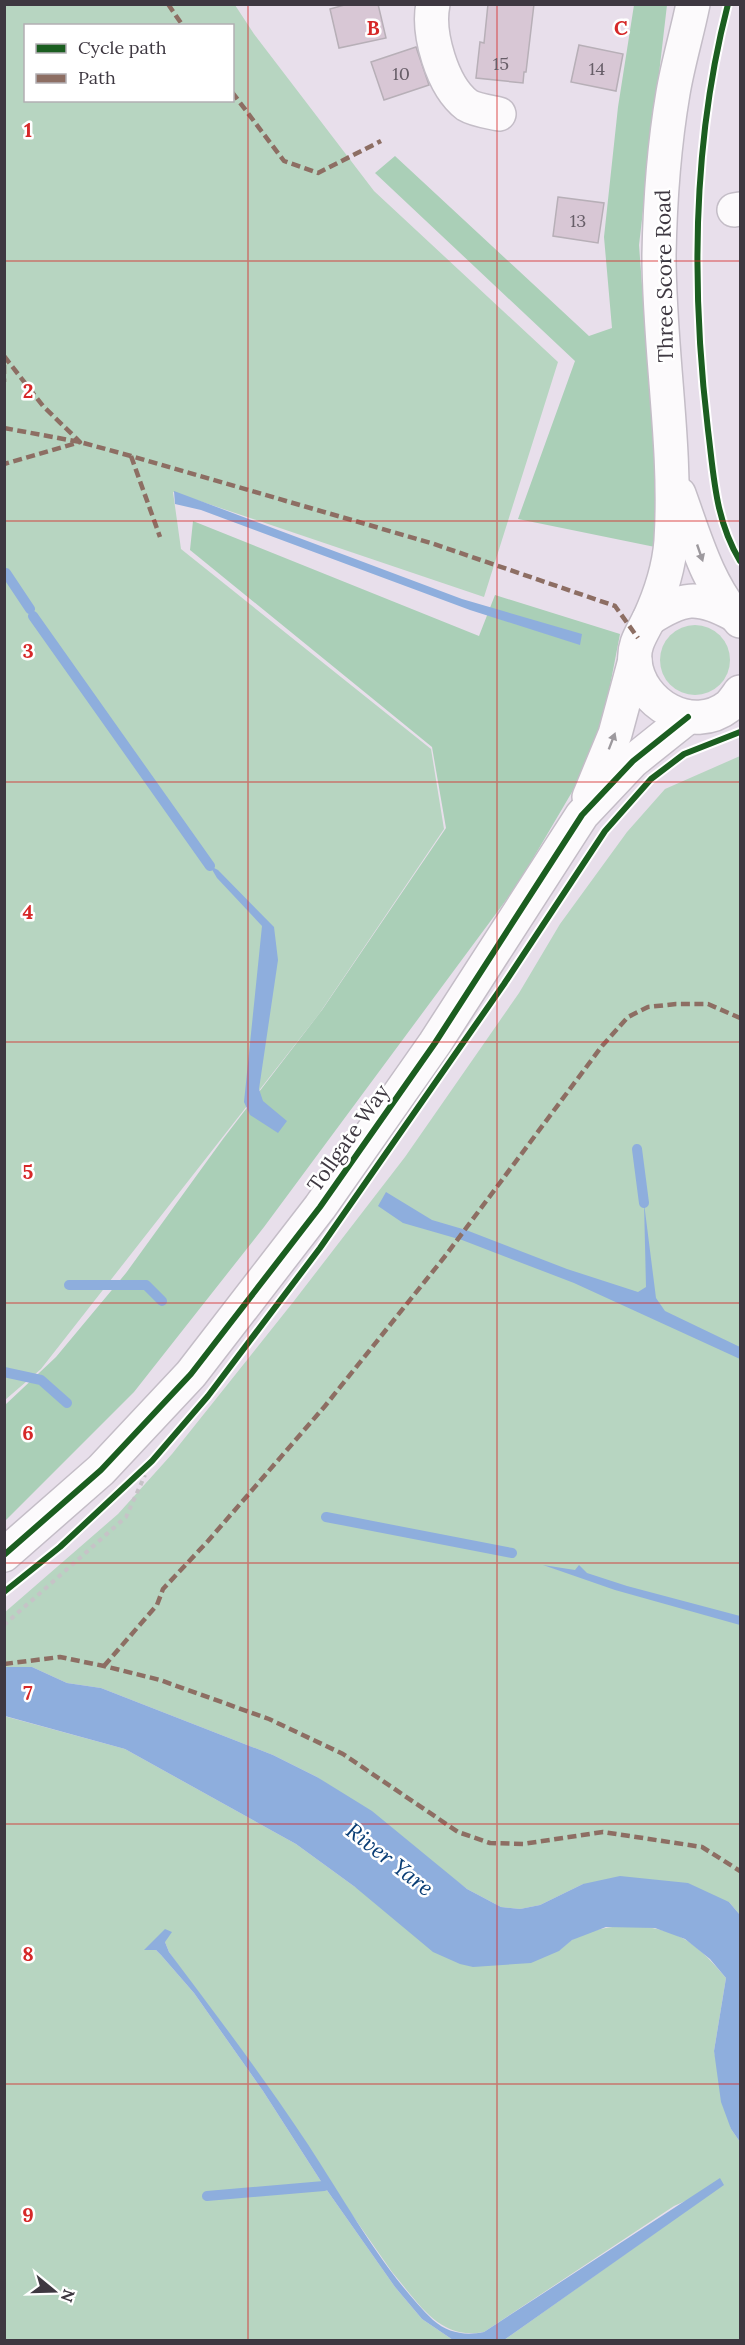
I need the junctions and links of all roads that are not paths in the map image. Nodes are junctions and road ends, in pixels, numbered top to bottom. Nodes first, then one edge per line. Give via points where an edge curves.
1 (433, 4) edge
2 (693, 4) edge
3 (499, 114) dead end
4 (674, 478) junction
5 (737, 618) edge
6 (649, 619) junction
7 (635, 660) junction
8 (737, 700) edge
9 (688, 717) junction
10 (582, 815) junction
11 (4, 1555) edge

1 - 3 street via 435,49 450,86 468,106
2 - 4 street, Three Score Road via 673,92 662,181 659,256
4 -> 5 street, Three Score Road via 705,566
4 - 6 street, Three Score Road via 671,544 663,582
5 - 6 street, Three Score Road via 712,603 688,601 671,604
6 - 7 street, Three Score Road via 638,638
7 - 9 street via 639,681 651,699 668,711
10 -> 7 street, Tollgate Way via 615,734
8 - 9 street via 711,715
9 - 10 street, Tollgate Way via 633,761
10 - 11 street, Tollgate Way via 435,1043 255,1294 191,1374 101,1470

